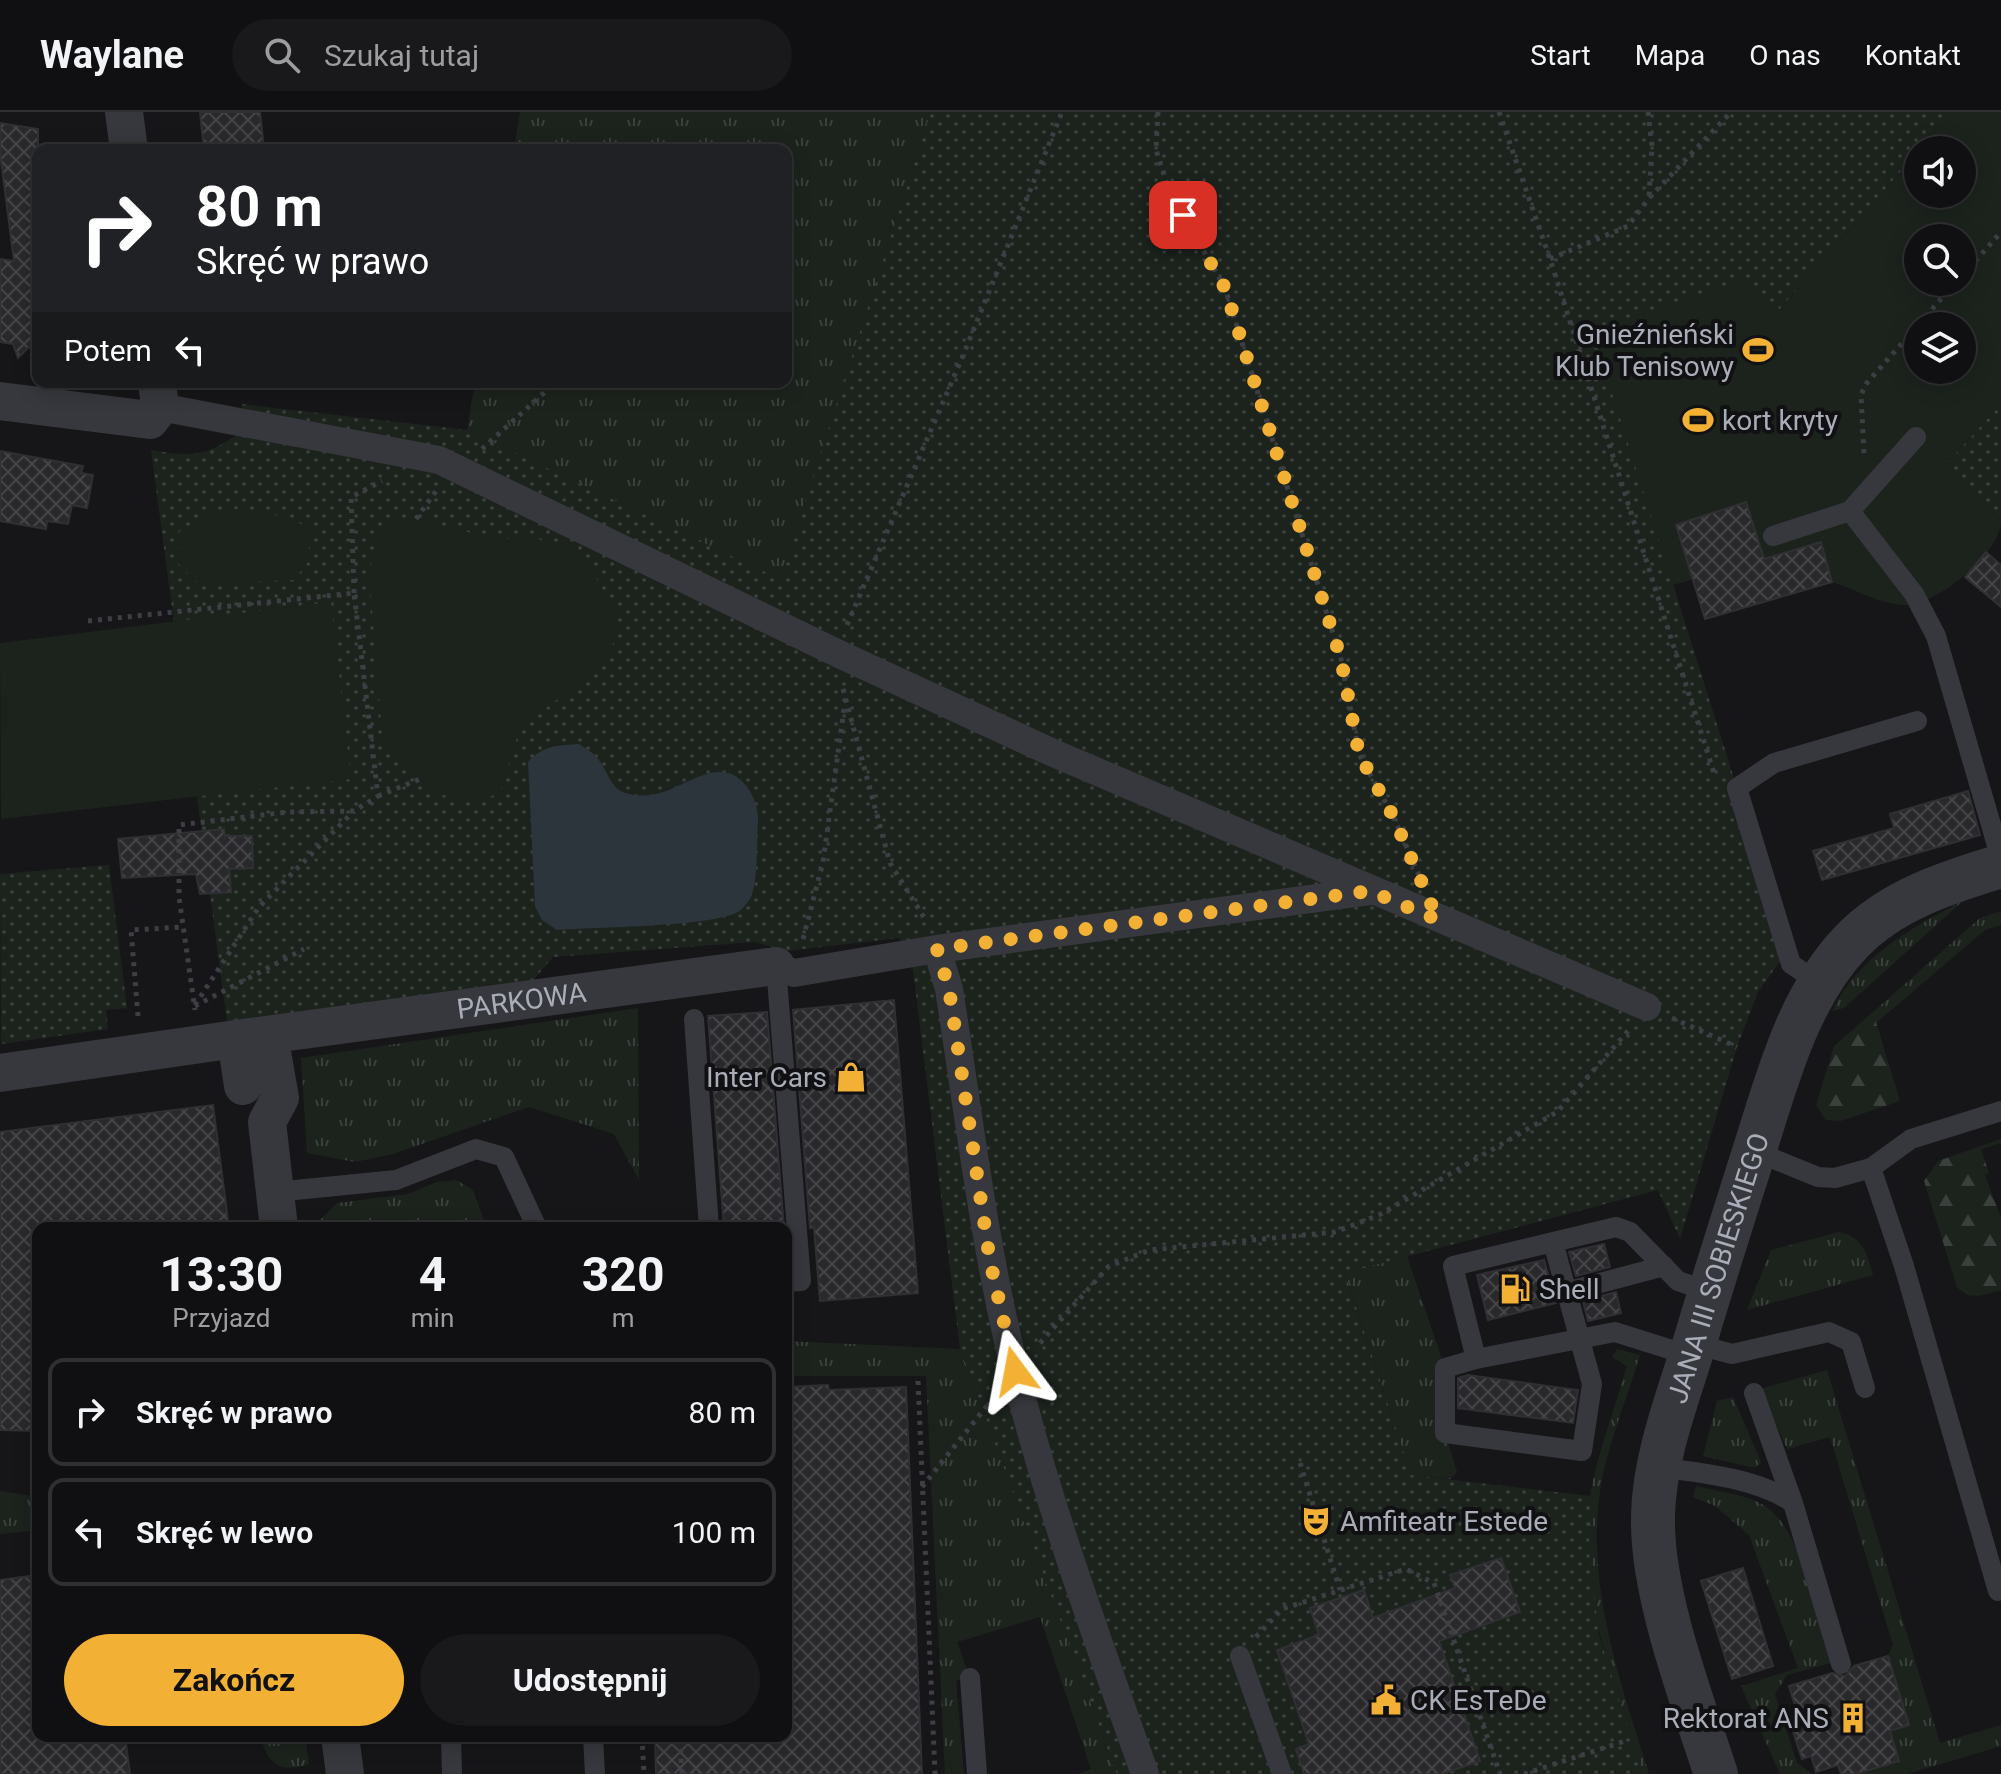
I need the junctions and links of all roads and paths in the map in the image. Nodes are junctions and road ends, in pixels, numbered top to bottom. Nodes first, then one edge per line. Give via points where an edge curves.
1 (124, 112) edge
2 (1062, 112) edge
3 (1158, 112) edge
4 (1499, 112) edge
5 (1648, 112) edge
6 (1731, 112) edge
7 (128, 144) edge
8 (1649, 198) junction
9 (2001, 232) edge
10 (1550, 259) junction
11 (1976, 260) edge
12 (1944, 296) edge
13 (0, 401) edge
14 (156, 403) edge
15 (1916, 437) dead end
16 (398, 481) dead end
17 (425, 485) dead end
18 (439, 487) dead end
19 (1866, 493) junction
20 (1850, 511) junction
21 (1773, 536) dead end
22 (354, 593) junction
23 (88, 621) dead end
24 (839, 654) junction
25 (845, 704) junction
26 (1691, 705) dead end
27 (1917, 721) dead end
28 (420, 779) dead end
29 (378, 796) junction
30 (354, 811) junction
31 (2001, 859) edge
32 (2001, 866) edge
33 (1370, 891) junction
34 (1438, 920) junction
35 (183, 927) junction
36 (304, 949) dead end
37 (937, 949) junction
38 (785, 970) junction
39 (1821, 984) junction
40 (1647, 1007) junction
41 (694, 1019) dead end
42 (196, 1024) junction
43 (252, 1037) junction
44 (1737, 1047) dead end
45 (140, 1052) junction
46 (0, 1073) edge
47 (243, 1086) dead end
48 (2001, 1111) edge
49 (1754, 1151) junction
50 (1871, 1168) junction
51 (277, 1210) edge
52 (534, 1222) edge
53 (709, 1222) edge
54 (1553, 1242) junction
55 (1664, 1266) junction
56 (792, 1282) edge
57 (1566, 1292) junction
58 (1710, 1292) junction
59 (1578, 1339) junction
60 (1693, 1350) junction
61 (1476, 1359) junction
62 (1015, 1371) junction
63 (918, 1381) dead end
64 (1865, 1388) dead end
65 (1754, 1393) dead end
66 (1300, 1463) dead end
67 (1659, 1467) junction
68 (922, 1487) junction
69 (1793, 1503) junction
70 (1340, 1590) junction
71 (2001, 1590) edge
72 (1240, 1656) joint
73 (1841, 1664) dead end
74 (970, 1678) dead end
75 (1625, 1741) dead end
76 (341, 1742) edge
77 (451, 1742) edge
78 (593, 1742) edge
79 (642, 1742) edge
80 (680, 1742) edge
81 (345, 1774) edge
82 (452, 1774) edge
83 (595, 1774) edge
84 (644, 1774) edge
85 (682, 1774) edge
86 (935, 1774) edge
87 (977, 1774) edge
88 (1145, 1774) edge
89 (1282, 1774) edge
90 (1500, 1774) edge
91 (1524, 1774) edge
92 (1716, 1774) edge

1 - 7 street
2 - 24 path via 962,358 852,605
3 - 34 path via 1156,150 1169,190 1225,288 1341,659 1359,754 1393,816
4 - 10 path
5 - 8 path
6 - 8 path
8 - 10 path via 1628,226
9 - 11 path
10 - 26 path
12 - 19 path via 1861,395
13 - 14 street
14 - 24 street via 439,460
15 - 19 lane
16 - 22 path via 384,480 351,497
17 - 18 path
19 - 20 lane
20 - 21 lane
20 - 31 lane via 1914,594 1936,636
22 - 23 path
22 - 29 path
24 - 25 path
24 - 33 street
25 - 37 path via 890,863 918,903
25 - 38 path via 823,862
27 - 39 lane via 1774,763 1737,788 1791,964
28 - 29 path
29 - 30 path
30 - 35 path via 288,812 179,825
30 - 42 path via 259,907
32 - 39 street, JANA III SOBIESKIEGO via 1947,882 1897,906 1851,941
33 - 34 street
33 - 37 street
34 - 40 street
35 - 42 path
35 - 45 path via 131,930
36 - 42 path
37 - 38 street
37 - 62 street via 949,989 990,1261
38 - 43 street, PARKOWA
38 - 56 lane via 801,1281
39 - 49 street, JANA III SOBIESKIEGO via 1794,1036
40 - 44 path
40 - 62 path via 1557,1112 1379,1215 1335,1232 1150,1250 1109,1266
41 - 53 lane
42 - 43 street, PARKOWA
42 - 45 street, PARKOWA
43 - 47 street
43 - 51 street via 280,1098 267,1122
45 - 46 street, PARKOWA
48 - 50 lane via 1911,1139
49 - 50 lane via 1818,1177
49 - 58 street, JANA III SOBIESKIEGO
50 - 71 lane
51 - 52 lane via 396,1180 476,1149 504,1157
54 - 55 lane via 1616,1227 1630,1232
54 - 57 lane
54 - 61 lane via 1453,1266
55 - 57 lane
55 - 58 lane via 1678,1281
57 - 59 lane
58 - 60 street, JANA III SOBIESKIEGO
59 - 60 lane via 1615,1332
59 - 61 lane
59 - 61 lane via 1592,1384 1582,1451 1445,1433 1445,1368
60 - 64 lane via 1732,1354 1829,1332 1851,1342
60 - 67 street, JANA III SOBIESKIEGO
62 - 68 path
62 - 88 street via 1057,1522
63 - 68 path
65 - 69 lane
66 - 70 path
67 - 69 lane via 1780,1494
67 - 92 street, JANA III SOBIESKIEGO via 1653,1517 1662,1588
68 - 86 path
69 - 73 lane
70 - 72 path via 1282,1609
70 - 90 path via 1406,1569 1434,1583
72 - 89 lane
74 - 87 lane
75 - 91 path
76 - 81 street
77 - 82 lane
78 - 83 lane
79 - 84 path
80 - 85 path

